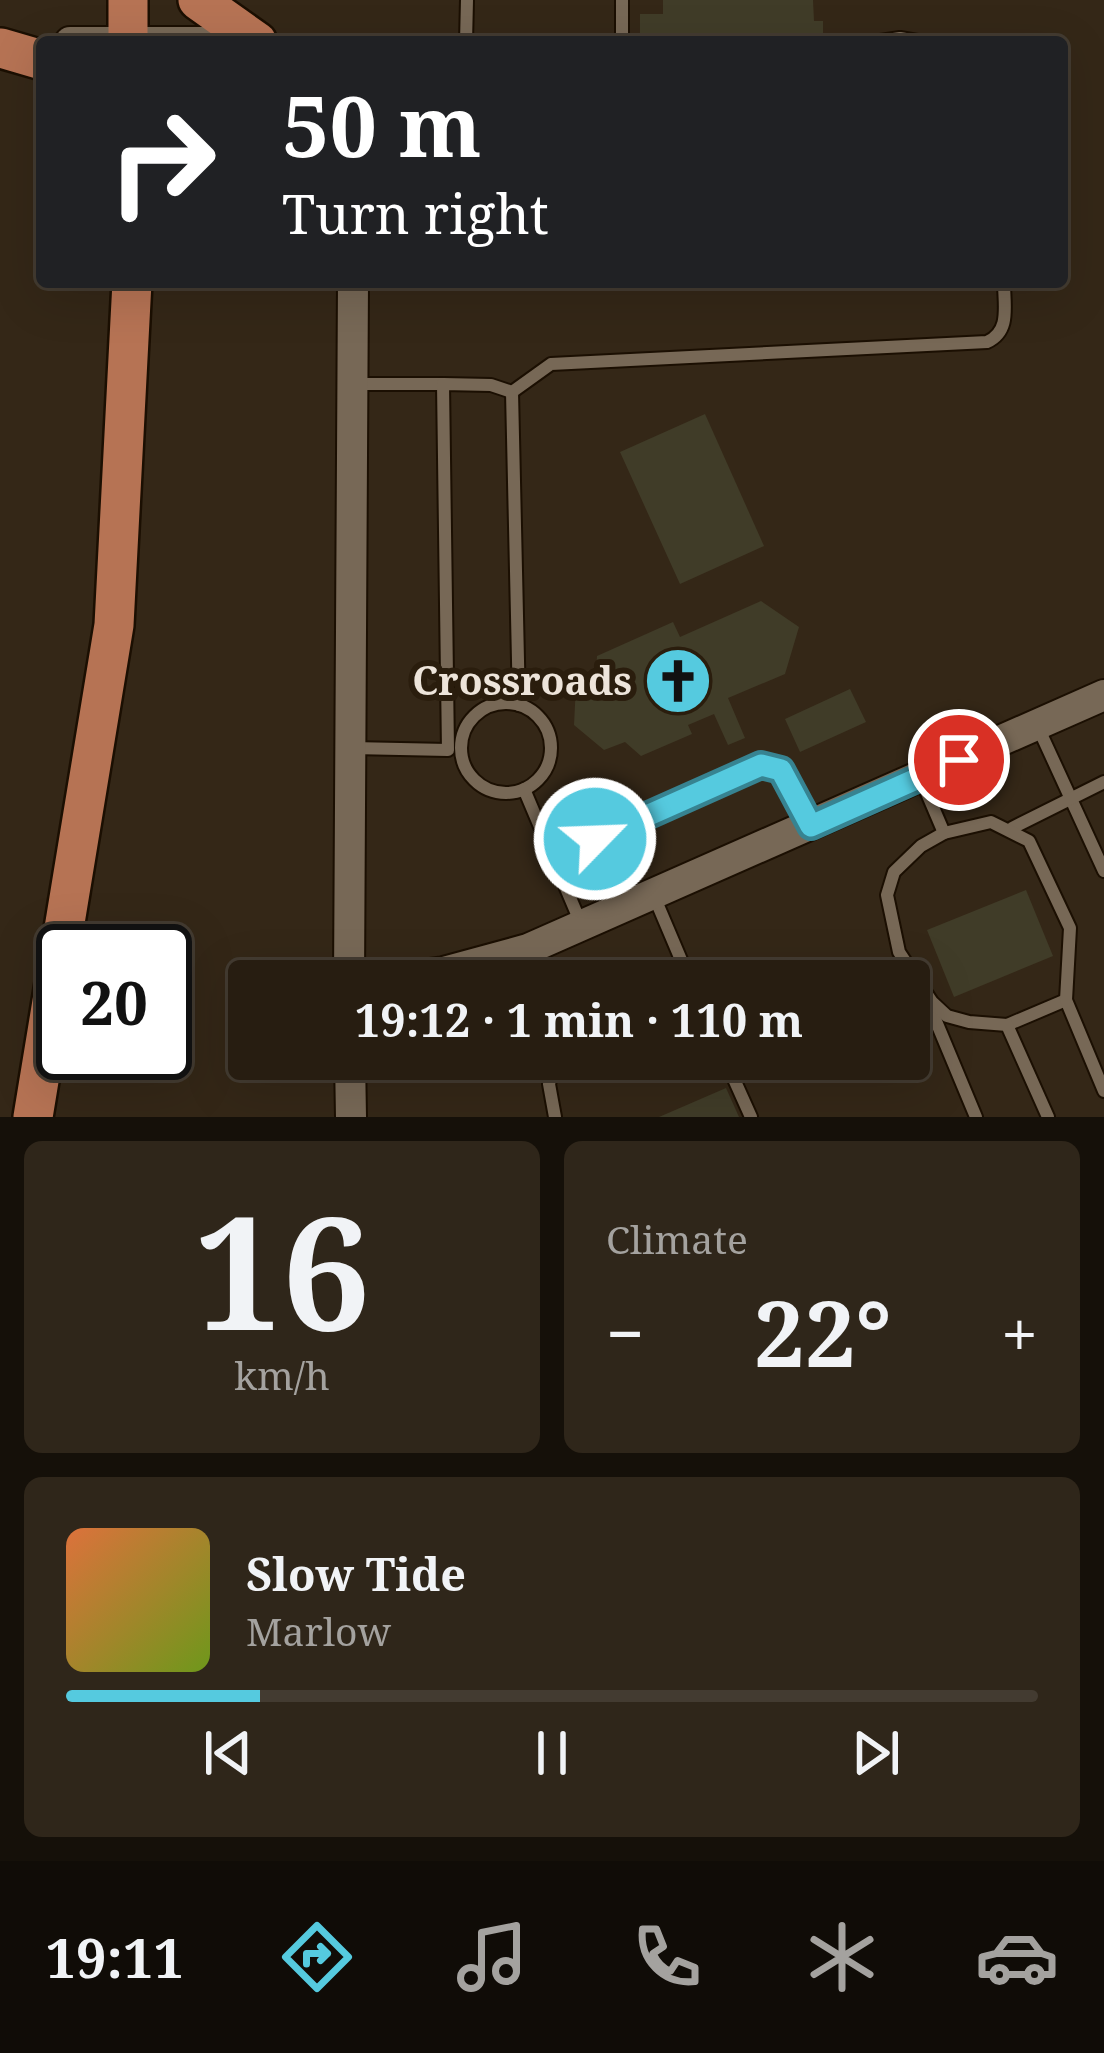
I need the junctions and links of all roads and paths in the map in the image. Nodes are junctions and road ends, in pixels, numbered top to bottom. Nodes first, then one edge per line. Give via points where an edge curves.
1 (128, 0) edge
2 (199, 0) edge
3 (467, 0) edge
4 (622, 0) edge
5 (128, 36) edge
6 (246, 36) edge
7 (466, 36) edge
8 (622, 36) edge
9 (36, 44) edge
10 (0, 48) edge
11 (36, 58) edge
12 (133, 288) edge
13 (353, 288) edge
14 (1004, 288) edge
15 (353, 384) junction
16 (443, 384) junction
17 (512, 392) junction
18 (1104, 695) edge
19 (519, 705) junction
20 (1037, 725) junction
21 (350, 748) junction
22 (454, 750) junction
23 (920, 777) junction
24 (1104, 782) edge
25 (524, 789) junction
26 (1070, 797) junction
27 (811, 826) junction
28 (1012, 828) junction
29 (944, 833) junction
30 (553, 858) junction
31 (1104, 871) edge
32 (654, 896) junction
33 (583, 927) junction
34 (349, 960) edge
35 (493, 960) edge
36 (681, 960) edge
37 (904, 960) edge
38 (930, 998) edge
39 (1066, 1000) junction
40 (930, 1006) edge
41 (1007, 1025) junction
42 (350, 1080) edge
43 (550, 1080) edge
44 (734, 1080) edge
45 (1104, 1091) edge
46 (33, 1117) edge
47 (351, 1117) edge
48 (555, 1117) edge
49 (751, 1117) edge
50 (976, 1117) edge
51 (1048, 1117) edge

1 - 5 highway
2 - 6 highway
3 - 7 lane
4 - 8 lane
9 - 10 street
10 - 11 highway
12 - 46 highway via 114,625
13 - 15 street
14 - 17 lane via 1004,326 987,342 551,364
15 - 16 lane
15 - 21 street
16 - 17 lane
16 - 22 lane
17 - 19 lane
18 - 20 street
19 - 22 lane via 484,709
19 - 25 lane via 539,718 550,740 543,774
20 - 23 street
20 - 26 lane
21 - 22 lane
21 - 34 street
22 - 25 lane via 478,782 500,793
23 - 27 street
23 - 29 lane
24 - 26 lane
25 - 30 lane
26 - 28 lane
26 - 31 lane
27 - 30 lane via 781,770 761,765
27 - 32 street
28 - 29 lane via 991,822
28 - 39 lane via 1029,841 1070,928
29 - 37 lane via 894,872 887,895
30 - 33 lane
32 - 33 street
32 - 36 lane
33 - 35 street
38 - 41 lane via 947,1016
39 - 41 lane
39 - 45 lane
40 - 50 lane
41 - 51 lane
42 - 47 street
43 - 48 lane
44 - 49 lane

